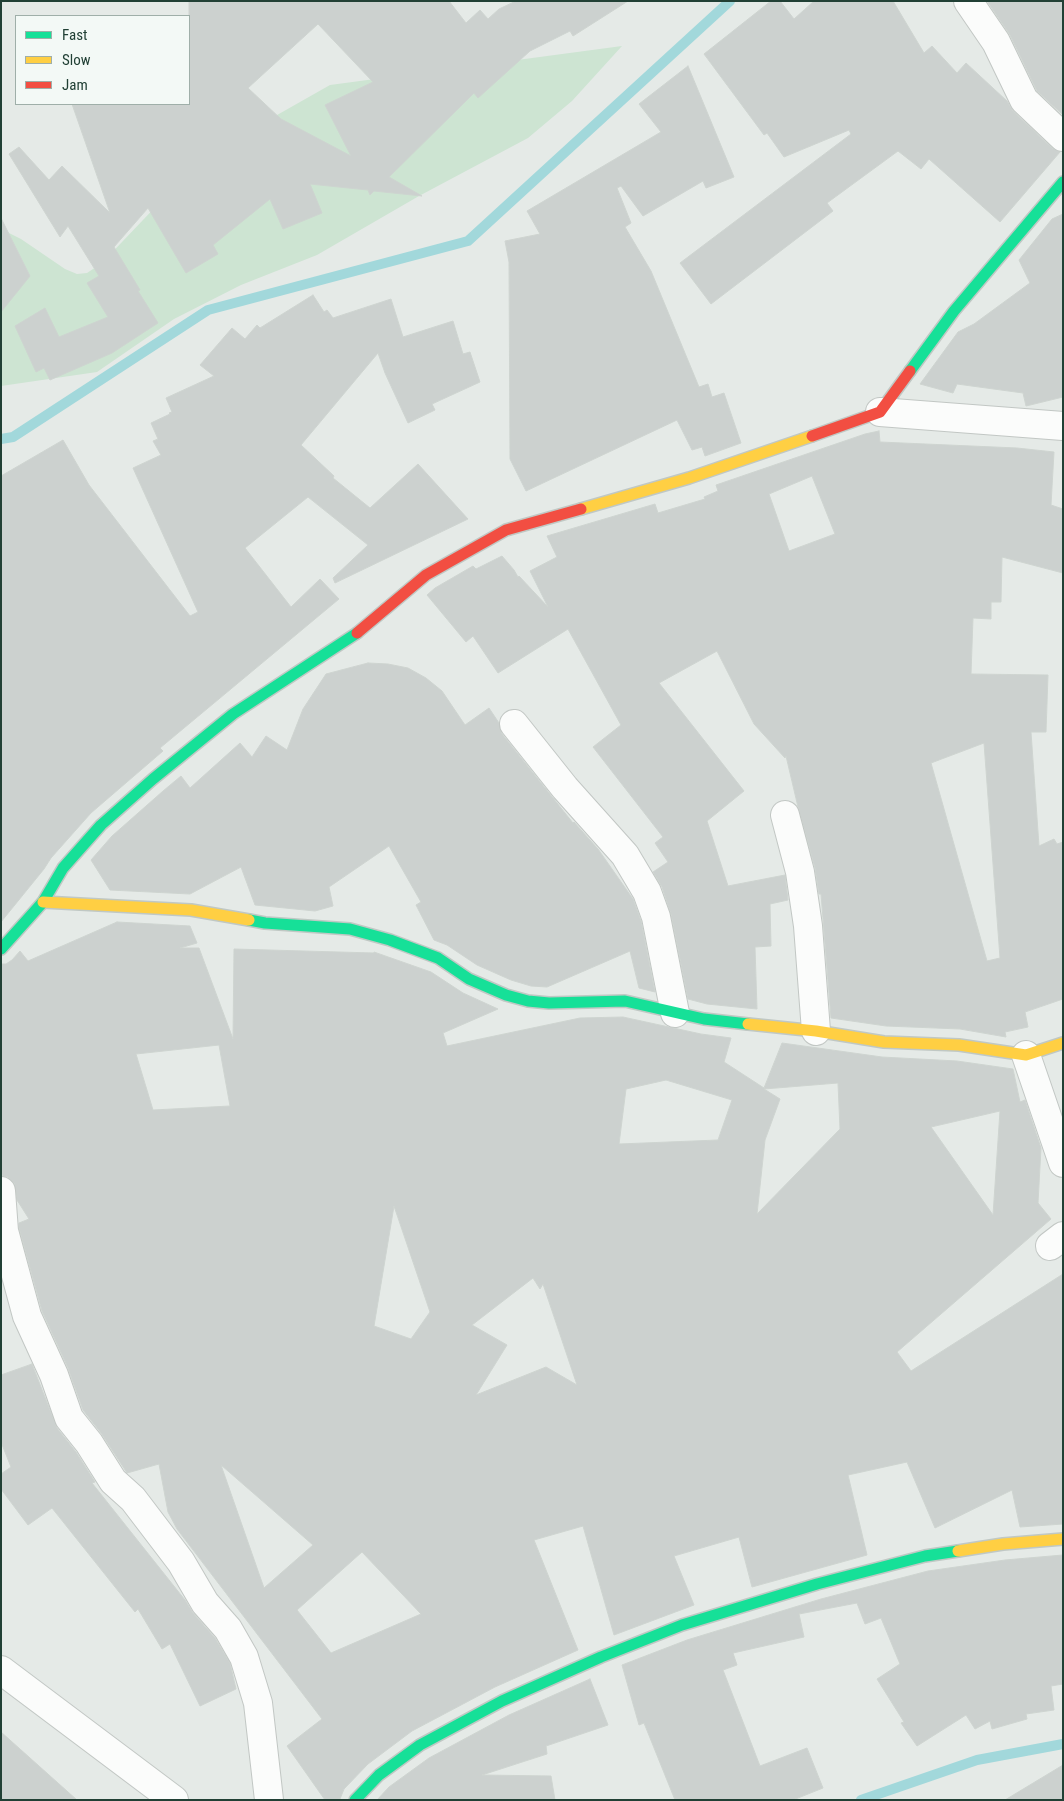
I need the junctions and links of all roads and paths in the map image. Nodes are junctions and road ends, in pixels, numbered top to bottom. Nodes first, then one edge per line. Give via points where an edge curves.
1 (968, 1) edge
2 (1063, 137) edge
3 (1063, 182) edge
4 (880, 412) junction
5 (1063, 426) edge
6 (514, 724) dead end
7 (785, 815) dead end
8 (43, 902) junction
9 (1, 949) edge
10 (675, 1013) junction
11 (816, 1031) junction
12 (1063, 1043) edge
13 (1026, 1055) junction
14 (1063, 1163) edge
15 (1, 1191) edge
16 (1063, 1539) edge
17 (1, 1670) edge
18 (174, 1800) edge
19 (269, 1800) edge
20 (355, 1800) edge

1 - 2 street via 996,42 1024,100
3 - 4 street via 954,311
4 - 5 street
4 - 8 street via 689,478 506,530 426,575 366,627 233,714 153,779 101,825 63,868
6 - 10 street via 625,855 647,892 656,917
7 - 11 street via 800,872 808,926
8 - 9 street
8 - 10 street via 191,910 265,923 350,929 438,958 469,979 528,1001 625,1002
10 - 11 street via 704,1020
11 - 13 street via 884,1042 959,1045
12 - 13 street
13 - 14 street
15 - 19 street via 4,1231 27,1316 54,1375 69,1418 113,1481 133,1499 181,1562 205,1603 228,1629 244,1657 258,1703
16 - 20 street via 925,1556 682,1624 600,1657 470,1717 420,1745 379,1776
17 - 18 street

